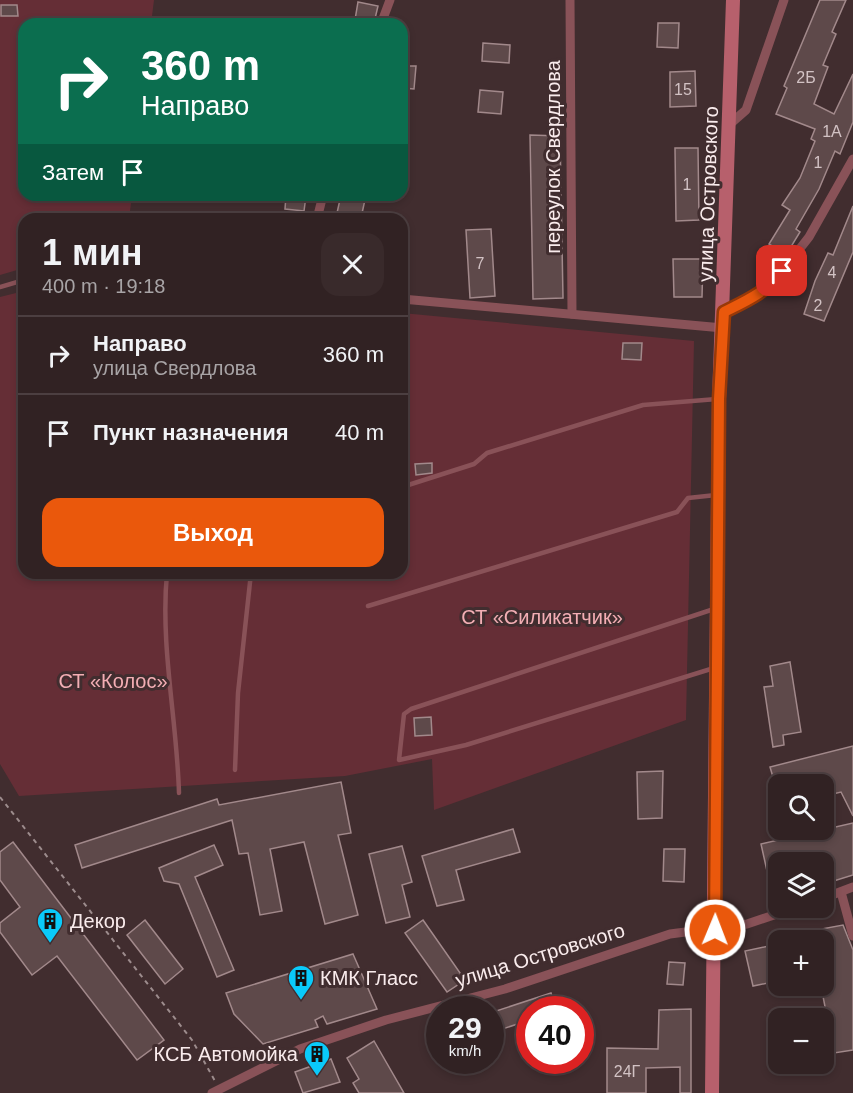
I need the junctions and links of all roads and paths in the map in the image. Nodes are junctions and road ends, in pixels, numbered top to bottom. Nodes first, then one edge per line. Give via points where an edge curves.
1 (390, 0) edge
2 (570, 0) edge
3 (732, 0) edge
4 (784, 0) edge
5 (383, 18) edge
6 (730, 123) junction
7 (853, 159) edge
8 (18, 282) edge
9 (0, 287) edge
10 (408, 300) edge
11 (724, 312) junction
12 (572, 314) junction
13 (723, 327) junction
14 (719, 399) junction
15 (408, 485) edge
16 (718, 495) junction
17 (167, 579) edge
18 (250, 579) edge
19 (368, 606) dead end
20 (717, 608) junction
21 (716, 667) junction
22 (235, 770) dead end
23 (179, 793) dead end
24 (0, 797) edge
25 (853, 887) edge
26 (841, 891) junction
27 (834, 894) edge
28 (768, 917) edge
29 (715, 930) junction
30 (853, 936) edge
31 (216, 1091) edge
32 (712, 1093) edge

1 - 5 street
2 - 12 street, переулок Свердлова
3 - 6 street, улица Островского
4 - 6 street via 746,111
6 - 11 street, улица Островского
7 - 11 street via 809,237 773,284
8 - 9 lane
10 - 12 street
11 - 13 street, улица Островского
12 - 13 street
13 - 14 street, улица Островского
14 - 15 lane via 643,405 487,453 474,464
14 - 16 street, улица Островского
16 - 19 lane via 688,498 677,512
16 - 20 street, улица Островского
17 - 23 lane via 165,626 178,743
18 - 22 lane via 238,693
20 - 21 street, улица Островского
20 - 21 lane via 411,709 404,714 399,760 466,745
21 - 29 street, улица Островского
24 - 31 path via 192,1040
25 - 26 street
26 - 27 street
26 - 30 street
28 - 29 street
29 - 31 street, улица Островского via 670,934 505,989 386,1020 300,1049
29 - 32 street, улица Островского

